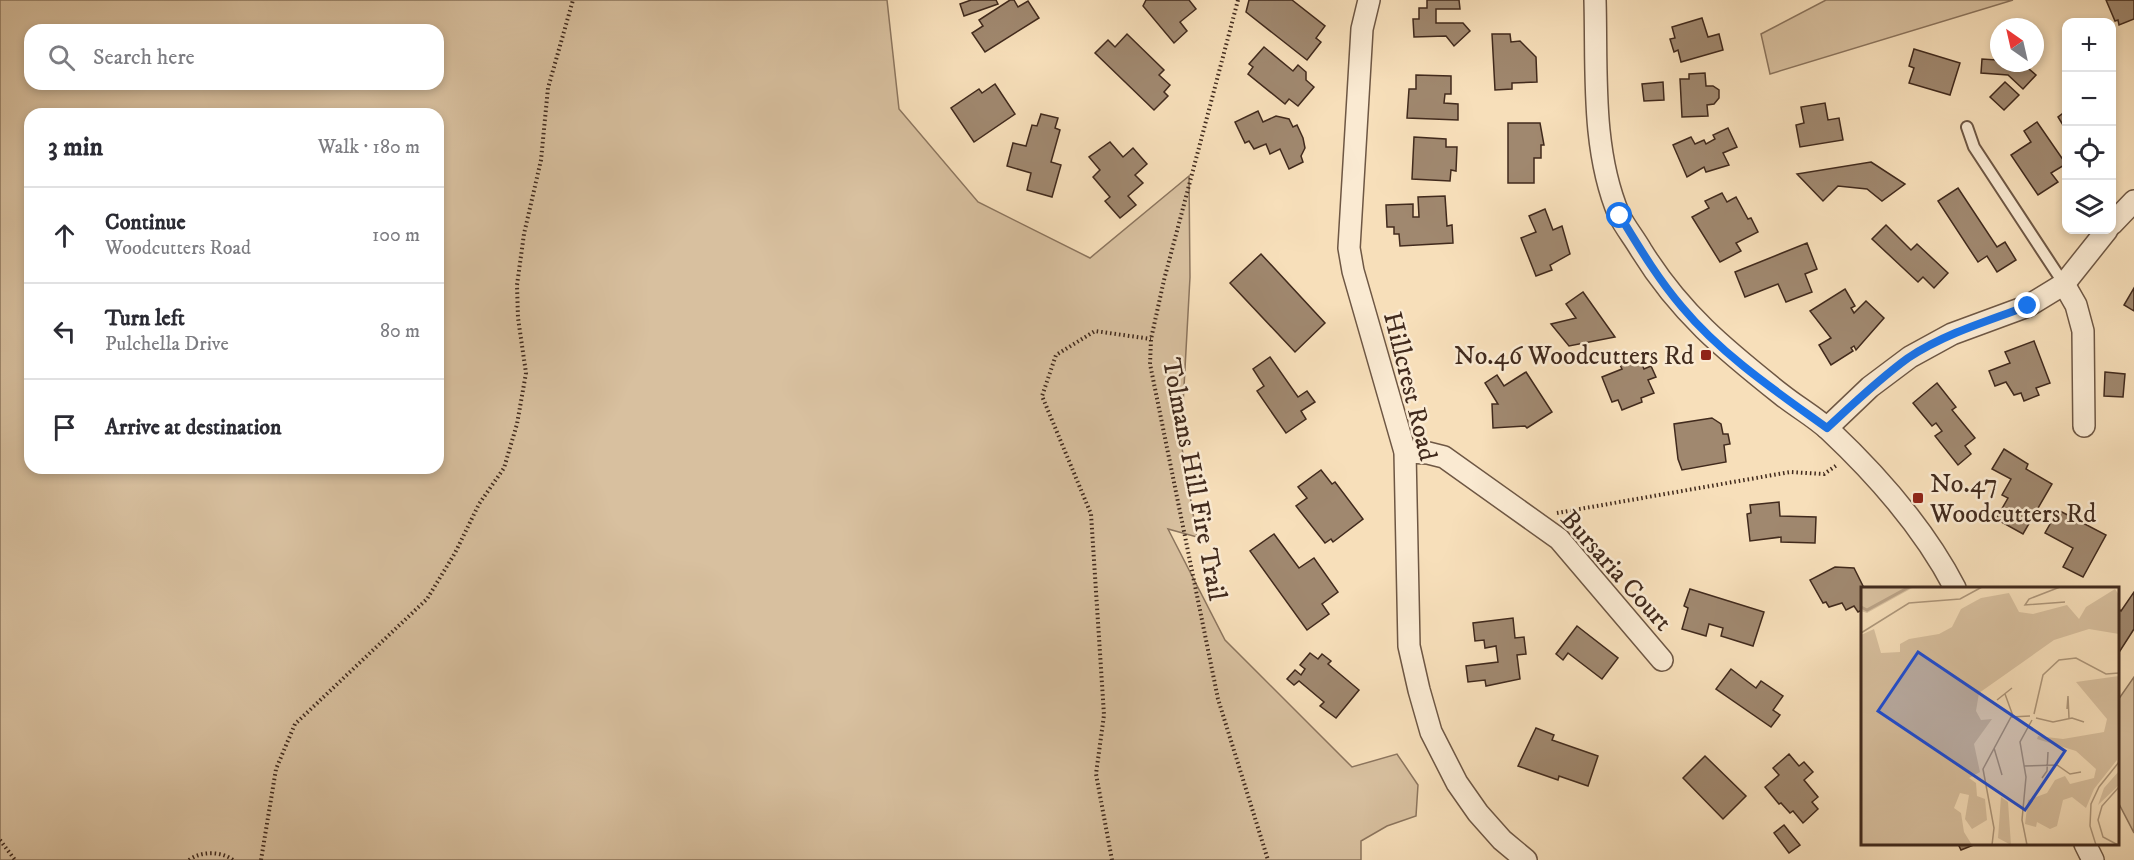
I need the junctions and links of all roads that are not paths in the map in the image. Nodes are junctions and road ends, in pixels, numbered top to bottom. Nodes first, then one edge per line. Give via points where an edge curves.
1 (1369, 0) edge
2 (1595, 0) edge
3 (1967, 127) dead end
4 (2134, 201) edge
5 (2116, 220) edge
6 (2104, 234) edge
7 (2064, 284) junction
8 (2084, 426) dead end
9 (1827, 428) junction
10 (1405, 452) junction
11 (1954, 587) edge
12 (1662, 660) dead end
13 (2086, 845) edge
14 (1526, 860) edge
15 (2093, 860) edge

1 - 10 street, Hillcrest Road via 1362,29 1349,248
2 - 9 street via 1599,129 1606,173 1620,216 1655,273 1714,341
3 - 7 lane via 1974,147
4 - 5 street
6 - 7 street
7 - 8 street via 2083,331
7 - 9 street via 2028,306 1952,334 1910,357 1870,387
9 - 11 street via 1917,525
10 - 12 street, Bursaria Court via 1444,458 1559,539
10 - 14 street, Hillcrest Road via 1409,646 1431,732 1457,783 1486,822
13 - 15 street

